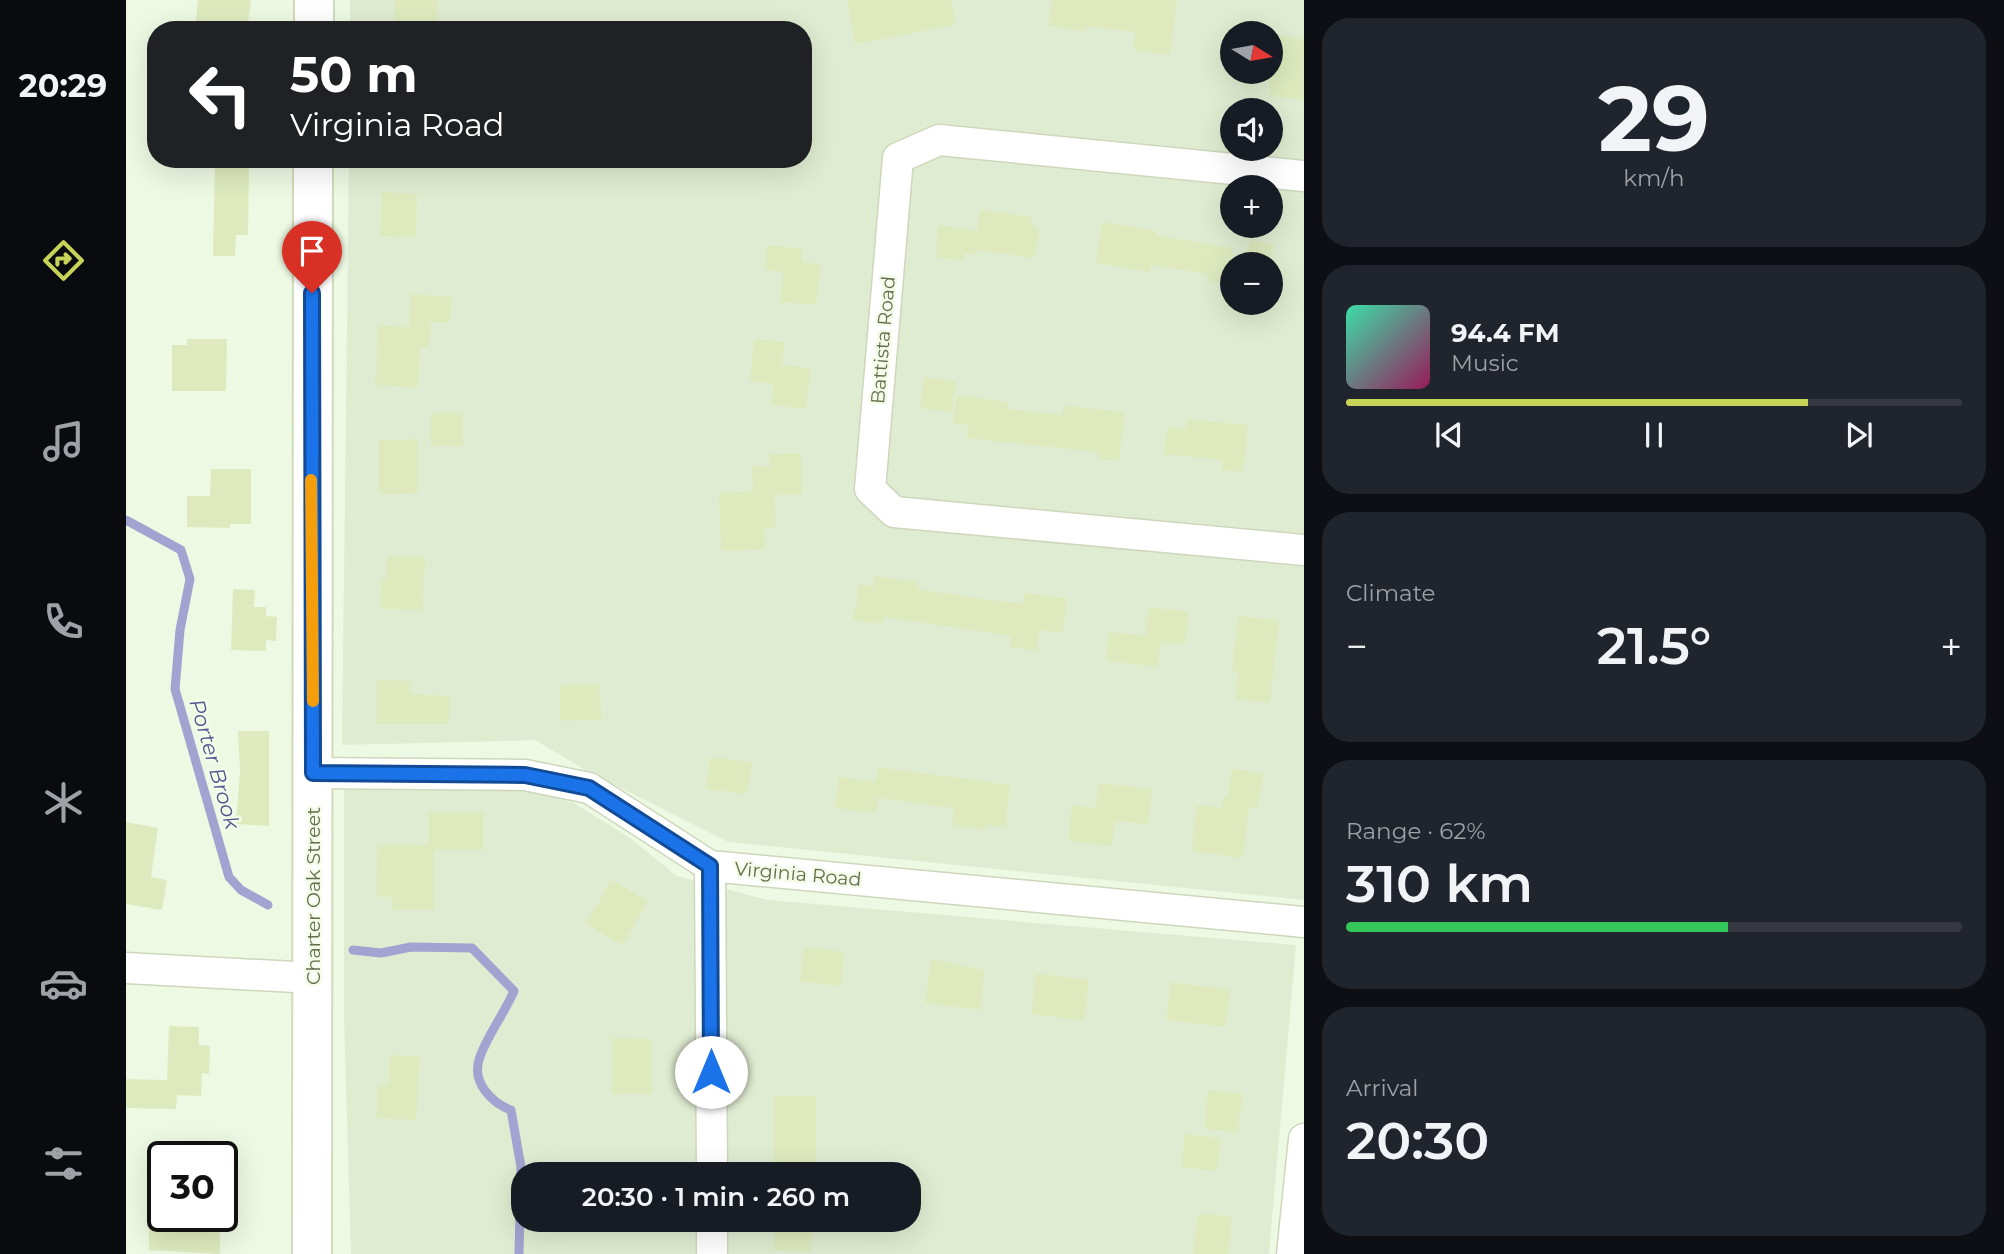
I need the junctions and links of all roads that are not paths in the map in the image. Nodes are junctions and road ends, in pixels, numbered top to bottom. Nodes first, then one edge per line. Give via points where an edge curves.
1 (314, 0) edge
2 (314, 21) edge
3 (313, 168) edge
4 (1304, 176) edge
5 (1304, 550) edge
6 (313, 773) junction
7 (710, 866) junction
8 (1304, 922) edge
9 (126, 968) edge
10 (313, 978) junction
11 (1304, 1139) edge
12 (712, 1162) edge
13 (712, 1232) edge
14 (312, 1254) edge
15 (712, 1254) edge
16 (1292, 1254) edge

1 - 2 main road
3 - 6 main road, Charter Oak Street
4 - 5 street, Battista Road via 939,140 898,158 870,489 894,512
6 - 7 street, Virginia Road via 525,775 589,788
6 - 10 main road, Charter Oak Street
7 - 8 street, Virginia Road
7 - 12 street
9 - 10 street
10 - 14 main road, Charter Oak Street
11 - 16 street
13 - 15 street

